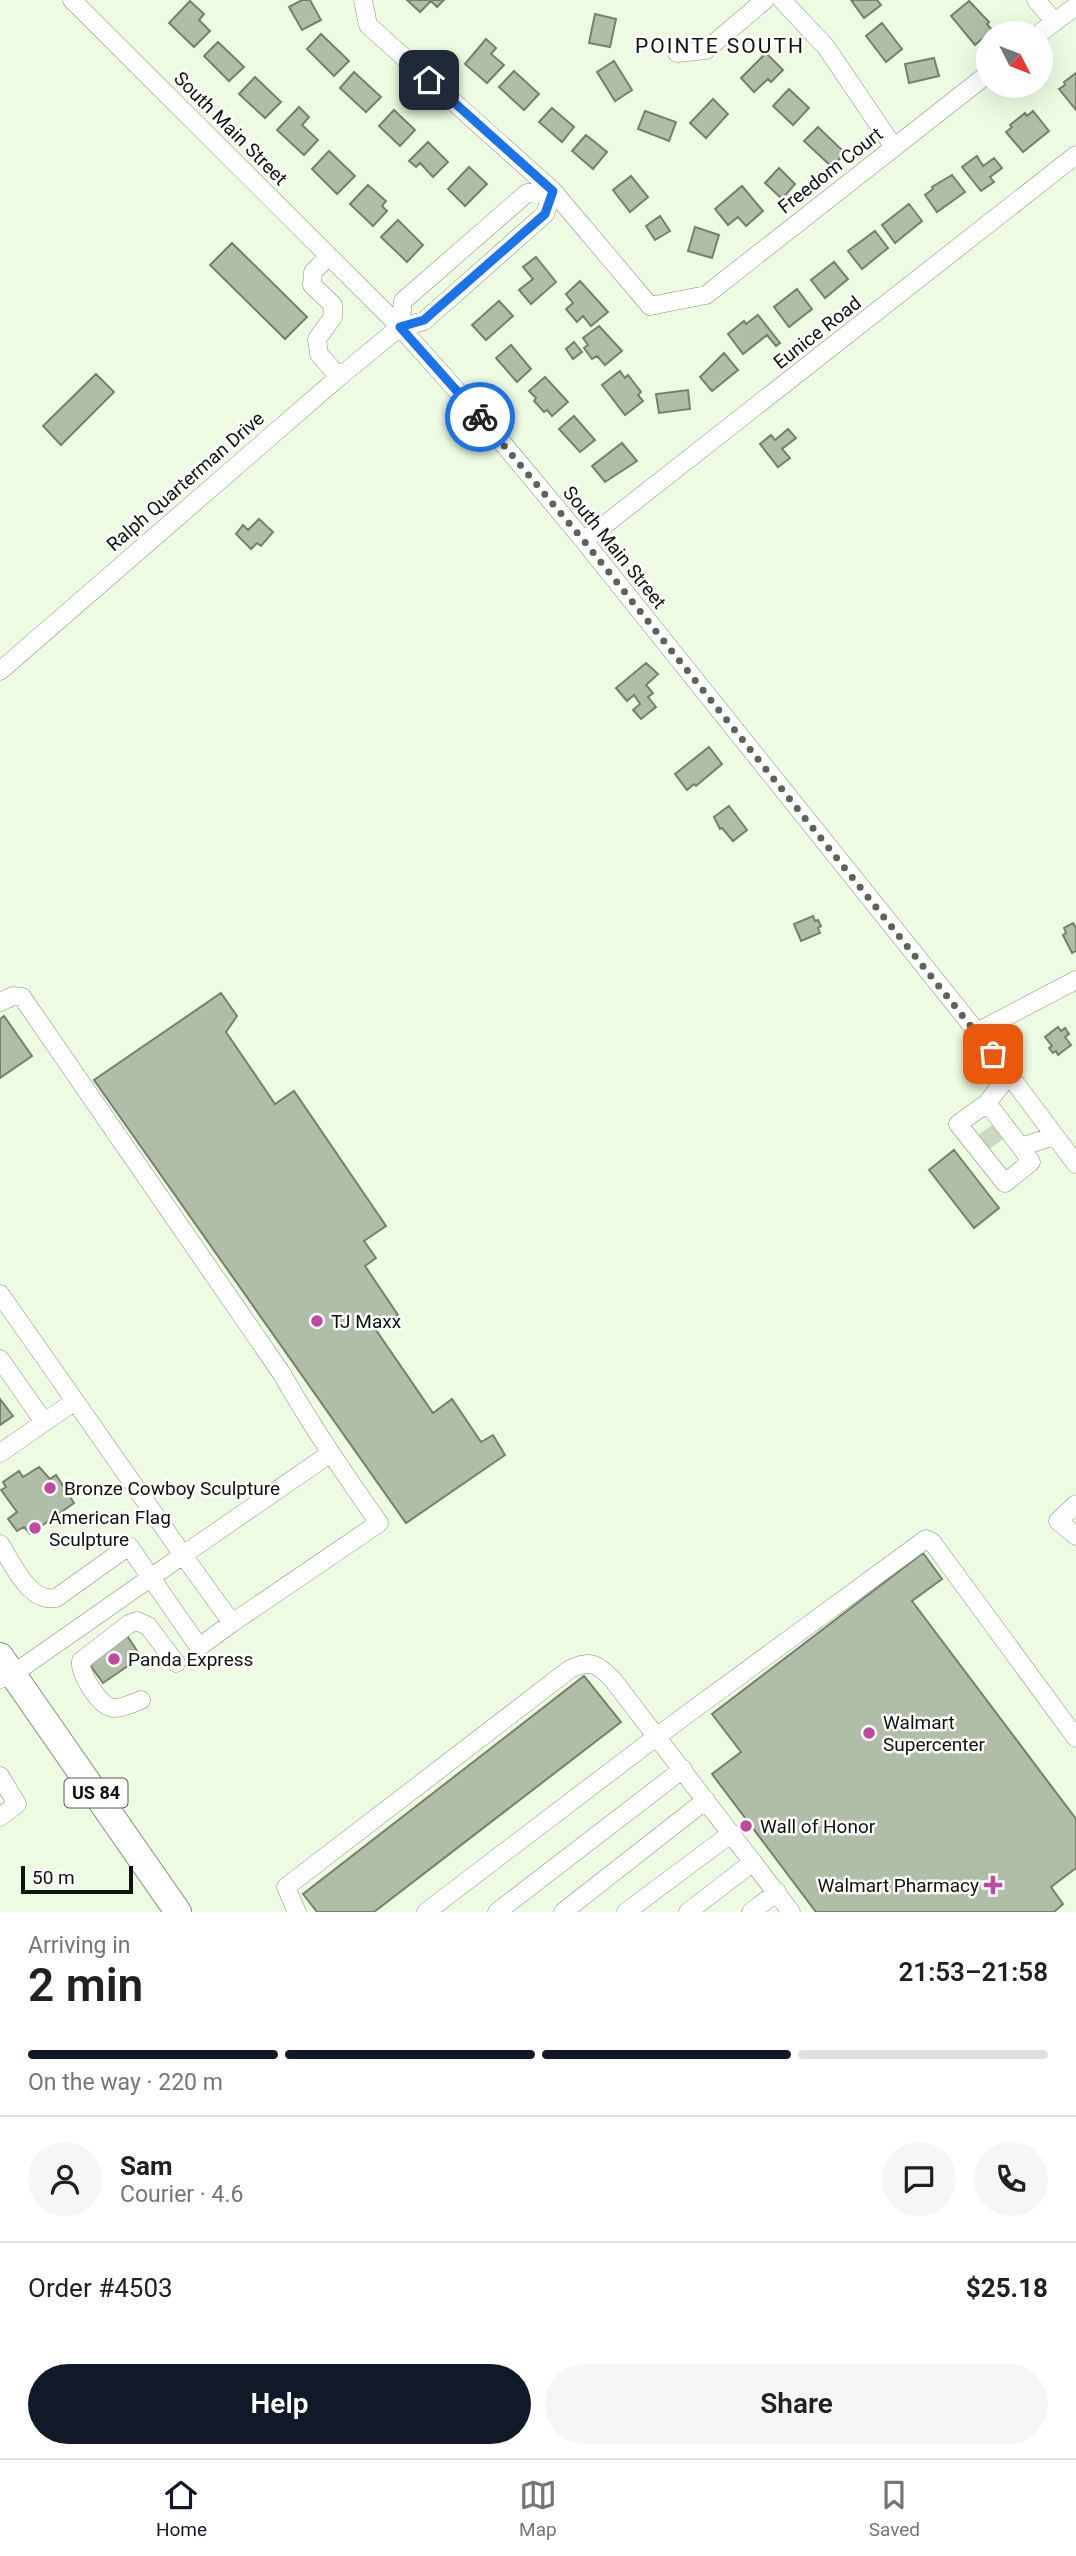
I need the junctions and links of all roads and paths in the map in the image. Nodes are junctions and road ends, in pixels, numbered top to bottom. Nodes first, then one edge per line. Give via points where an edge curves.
1 (72, 0) edge
2 (363, 0) edge
3 (765, 0) edge
4 (782, 0) edge
5 (1036, 0) edge
6 (1076, 6) edge
7 (1045, 21) edge
8 (1054, 23) edge
9 (677, 52) dead end
10 (976, 83) edge
11 (894, 146) junction
12 (1076, 155) edge
13 (553, 191) junction
14 (329, 256) junction
15 (400, 327) junction
16 (339, 377) junction
17 (584, 541) junction
18 (0, 671) edge
19 (1076, 980) edge
20 (0, 1002) edge
21 (977, 1032) junction
22 (1009, 1075) junction
23 (986, 1103) junction
24 (1054, 1136) junction
25 (991, 1137) junction
26 (1021, 1147) junction
27 (1076, 1164) edge
28 (3, 1303) edge
29 (0, 1359) edge
30 (75, 1401) junction
31 (44, 1422) junction
32 (0, 1453) edge
33 (331, 1453) junction
34 (1076, 1504) edge
35 (1076, 1536) edge
36 (0, 1544) edge
37 (183, 1555) junction
38 (151, 1578) junction
39 (232, 1623) junction
40 (176, 1663) dead end
41 (4, 1670) edge
42 (141, 1700) dead end
43 (656, 1737) junction
44 (1076, 1738) edge
45 (683, 1769) junction
46 (0, 1776) edge
47 (706, 1800) junction
48 (0, 1817) edge
49 (732, 1833) junction
50 (753, 1862) junction
51 (777, 1892) junction
52 (178, 1912) edge
53 (297, 1912) edge
54 (426, 1912) edge
55 (497, 1912) edge
56 (563, 1912) edge
57 (626, 1912) edge
58 (688, 1912) edge
59 (751, 1912) edge
60 (791, 1912) edge

1 - 14 street, South Main Street
2 - 13 street via 368,25
3 - 9 street via 706,50
4 - 11 street via 826,47
5 - 7 street
6 - 8 street
10 - 11 street, Freedom Court
11 - 13 street, Freedom Court via 706,295 650,306
12 - 17 street, Eunice Road
13 - 15 street, Ralph Quarterman Drive via 545,214 424,320
13 - 15 street via 527,193 403,301
14 - 15 street, South Main Street
14 - 16 street via 313,272 312,285 333,305 333,317 317,340 319,354
15 - 16 street, Ralph Quarterman Drive
15 - 17 street, South Main Street
16 - 18 street, Ralph Quarterman Drive
17 - 21 street, South Main Street
19 - 21 street
20 - 33 street via 22,996 282,1374
21 - 22 street, South Main Street
22 - 23 street
22 - 24 street, South Main Street
23 - 25 street
23 - 25 street via 958,1124
24 - 26 street
24 - 27 street, South Main Street
25 - 26 street
25 - 26 street via 1005,1182 1031,1162
28 - 30 street
29 - 31 street
30 - 31 street
30 - 37 street
31 - 32 street
33 - 37 street
33 - 39 street via 379,1523
34 - 35 street via 1058,1521
36 - 38 street via 41,1598 56,1598 129,1546
37 - 38 street
37 - 39 street
38 - 39 street via 199,1647
38 - 41 street
40 - 42 street via 148,1626 136,1621 81,1661 83,1675 108,1706 115,1709
41 - 52 highway, US 84
43 - 44 street via 928,1538
43 - 45 street
43 - 53 street via 603,1670 582,1663 286,1887
43 - 54 street
45 - 47 street
45 - 55 street
46 - 48 street via 17,1804
47 - 49 street
47 - 56 street
49 - 50 street
49 - 57 street
50 - 51 street
50 - 58 street
51 - 59 street
51 - 60 street

